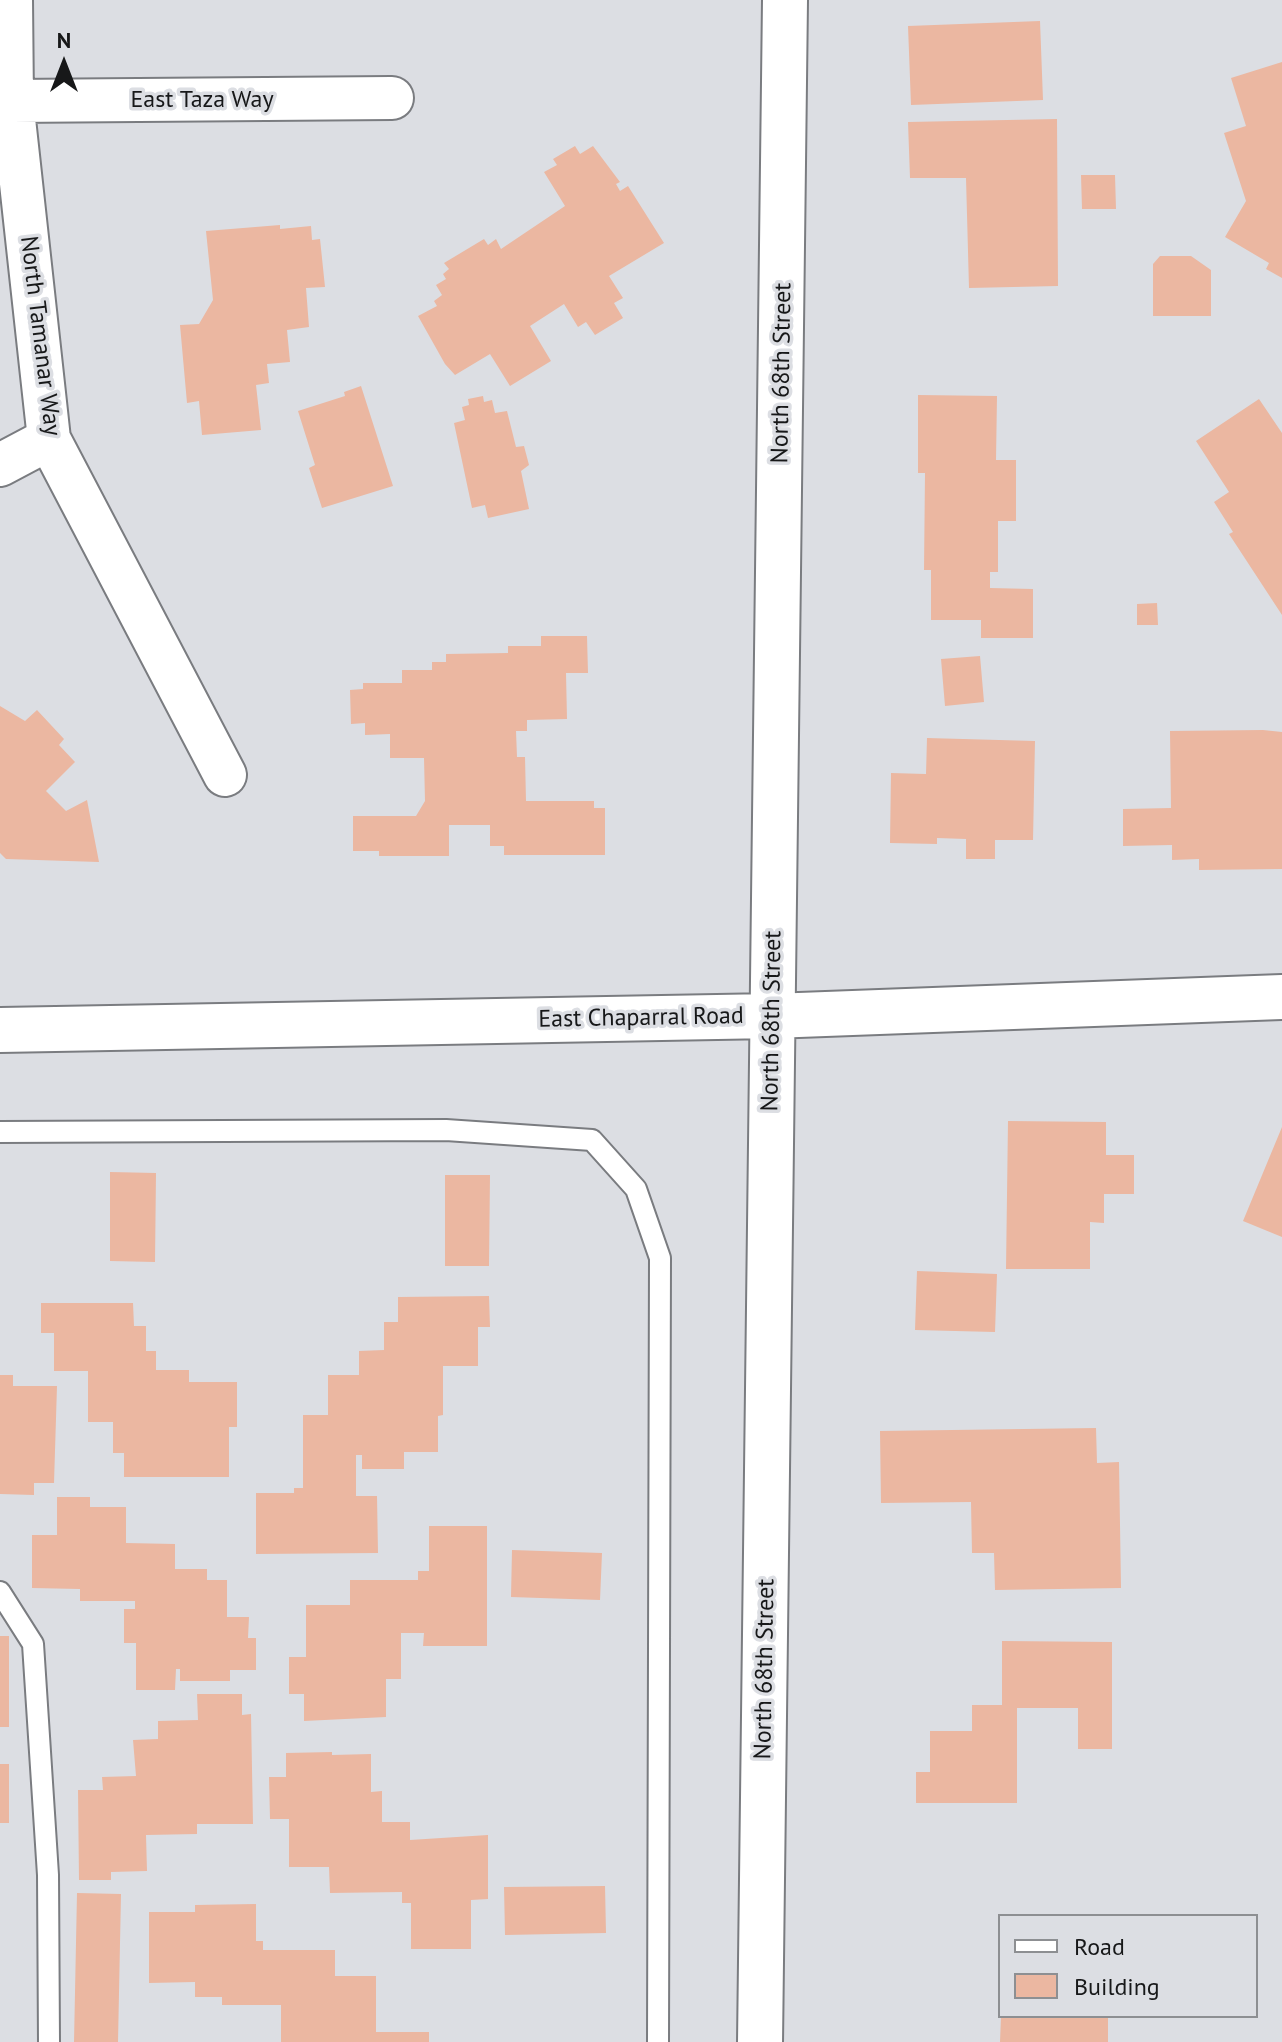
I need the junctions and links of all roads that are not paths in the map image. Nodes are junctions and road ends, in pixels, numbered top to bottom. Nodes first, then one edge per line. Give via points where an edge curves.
1 (11, 0) edge
2 (785, 0) edge
3 (392, 98) dead end
4 (12, 101) junction
5 (49, 439) junction
6 (0, 465) edge
7 (225, 775) dead end
8 (1282, 997) edge
9 (772, 1016) junction
10 (0, 1030) edge
11 (0, 1132) edge
12 (0, 1592) edge
13 (49, 2042) edge
14 (658, 2042) edge
15 (760, 2042) edge

1 - 4 street, North Tamanar Way
2 - 9 street, North 68th Street
3 - 4 street, East Taza Way
4 - 5 street, North Tamanar Way
5 - 6 street
5 - 7 street, North Tamanar Way
8 - 9 street, East Chaparral Road
9 - 10 street, East Chaparral Road
9 - 15 street, North 68th Street
11 - 14 lane via 446,1130 592,1140 636,1189 660,1258
12 - 13 lane via 33,1644 48,1875

